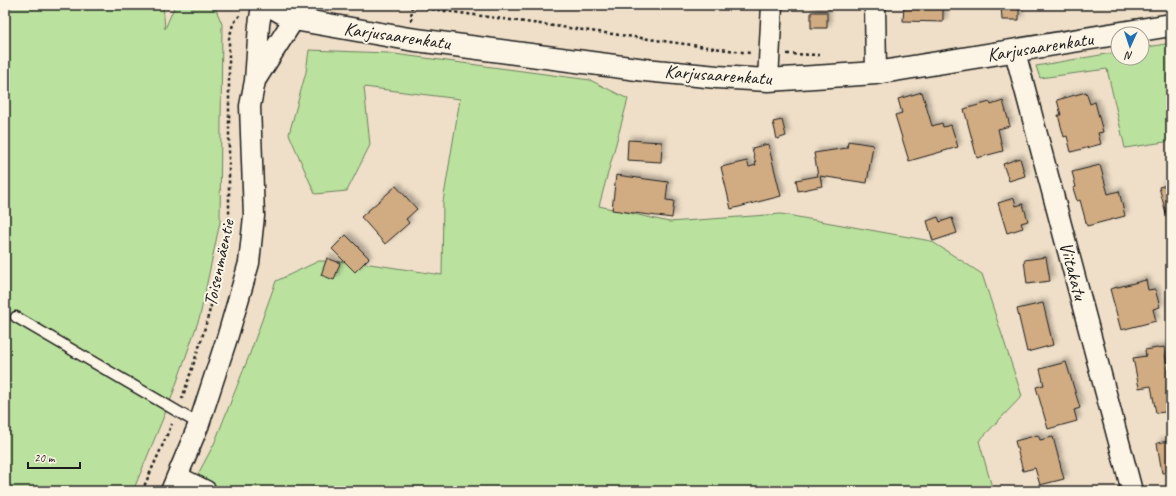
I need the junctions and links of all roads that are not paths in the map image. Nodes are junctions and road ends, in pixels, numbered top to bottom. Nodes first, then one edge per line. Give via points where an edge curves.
1 (265, 5) edge
2 (269, 5) edge
3 (772, 5) edge
4 (875, 5) edge
5 (294, 19) junction
6 (1171, 25) edge
7 (1015, 52) junction
8 (876, 73) junction
9 (768, 80) junction
10 (255, 81) junction
11 (16, 317) dead end
12 (199, 424) junction
13 (174, 484) edge
14 (206, 491) edge
15 (1132, 491) edge

1 - 10 street, Toisenmäentie via 259,25
2 - 5 street, Karjusaarenkatu
3 - 9 street
4 - 8 street
5 - 9 street, Karjusaarenkatu via 409,39 717,77
5 - 10 street, Toisenmäentie
6 - 7 street, Karjusaarenkatu
7 - 8 street, Karjusaarenkatu
7 - 15 street, Viitakatu
8 - 9 street, Karjusaarenkatu
10 - 12 street, Toisenmäentie via 250,106 254,216 249,263
11 - 12 lane
12 - 13 street, Toisenmäentie
13 - 14 street

